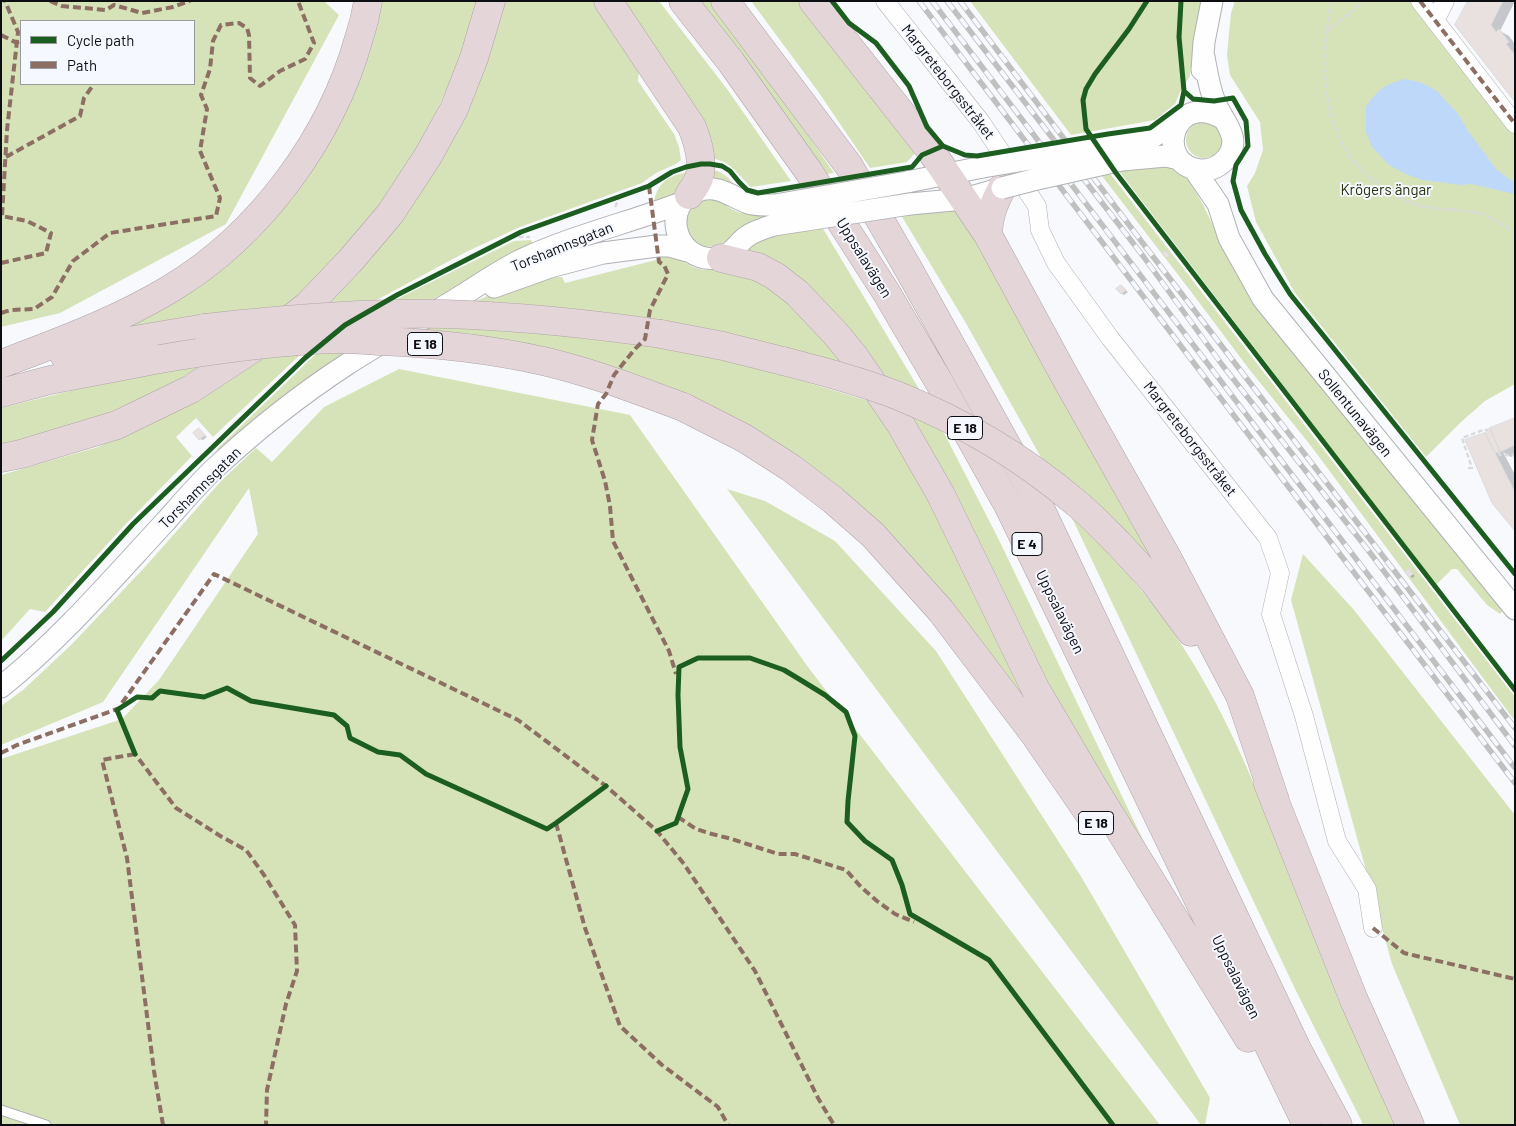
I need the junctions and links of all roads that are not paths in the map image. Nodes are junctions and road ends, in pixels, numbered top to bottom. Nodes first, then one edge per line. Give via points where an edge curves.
1 (368, 1) edge
2 (491, 1) edge
3 (608, 1) edge
4 (683, 1) edge
5 (725, 1) edge
6 (813, 1) edge
7 (885, 1) edge
8 (1212, 1) edge
9 (1420, 1) edge
10 (1445, 1) edge
11 (1435, 21) junction
12 (1204, 57) junction
13 (1188, 115) junction
14 (1222, 118) junction
15 (1515, 124) edge
16 (1118, 153) junction
17 (1186, 164) junction
18 (1222, 164) junction
19 (947, 174) junction
20 (1002, 188) junction
21 (685, 199) junction
22 (964, 199) junction
23 (1218, 204) junction
24 (774, 215) junction
25 (988, 236) junction
26 (687, 251) junction
27 (721, 258) junction
28 (449, 304) junction
29 (1, 364) edge
30 (1, 371) edge
31 (1, 392) edge
32 (1, 458) edge
33 (1515, 609) edge
34 (1, 687) edge
35 (1275, 800) junction
36 (1373, 928) dead end
37 (1, 1110) edge
38 (46, 1125) edge
39 (1301, 1125) edge
40 (1307, 1125) edge
41 (1338, 1125) edge
42 (1410, 1125) edge

1 - 29 highway via 354,58 336,103 313,144 253,222 199,270 136,309
2 - 32 highway via 454,109 428,156 390,214 307,306 255,347 191,389 118,426
3 - 21 highway via 692,127 698,141 699,178
4 - 40 highway, Uppsalavägen / E 4 via 809,172 886,292 1009,507
5 - 41 highway, Uppsalavägen / E 4 via 849,166 1030,489 1298,1051
6 - 19 highway
7 - 36 street, Margreteborgsstråket via 981,122 1037,206 1040,230 1056,263 1110,338 1268,538 1280,573 1271,614 1304,716 1337,841 1367,889
8 - 12 street, Sollentunavägen
9 - 11 street
10 - 11 street
11 - 15 street
12 - 13 street, Sollentunavägen via 1198,99
12 - 14 street, Sollentunavägen via 1214,101
13 - 14 street via 1202,111 1213,112
13 - 16 street via 1153,137 1136,142
13 - 17 street, Sollentunavägen via 1177,125 1173,142 1174,150
14 - 18 street, Sollentunavägen via 1229,126 1232,146
16 - 17 street via 1166,156
16 - 19 street, bridge via 983,167
16 - 20 street, bridge
17 - 18 street via 1203,170
17 - 23 street, Sollentunavägen
18 - 23 street, Sollentunavägen via 1218,174
19 - 22 highway
19 - 24 street, bridge
20 - 22 street
20 - 25 highway via 992,208
21 - 24 street, Torshamnsgatan via 700,190 713,188 761,205
21 - 26 street via 676,214 676,230
21 - 28 street, Torshamnsgatan via 652,214 598,230 520,260
22 - 24 street, bridge
22 - 25 highway
23 - 33 street, Sollentunavägen via 1229,238 1263,299
24 - 27 street
25 - 35 highway via 1223,662 1240,696
26 - 27 street, Torshamnsgatan via 709,259
26 - 28 street, Torshamnsgatan via 657,246 603,253 550,267
27 - 39 highway via 758,266 796,293 854,356 901,425 941,496 1035,688
28 - 34 street, Torshamnsgatan via 344,366 214,469 61,634
30 - 35 highway, E 18, bridge via 99,346 205,328 352,315 471,315 593,324 661,334 783,361 896,395 941,415 1034,470 1076,503 1119,544 1154,582 1191,631 1246,733
31 - 39 highway, E 18, bridge via 210,350 338,339 397,341 466,347 612,380 683,407 744,438 791,468 873,535 941,611 1041,743 1179,952
35 - 42 highway, E 18 via 1354,1000
37 - 38 lane

